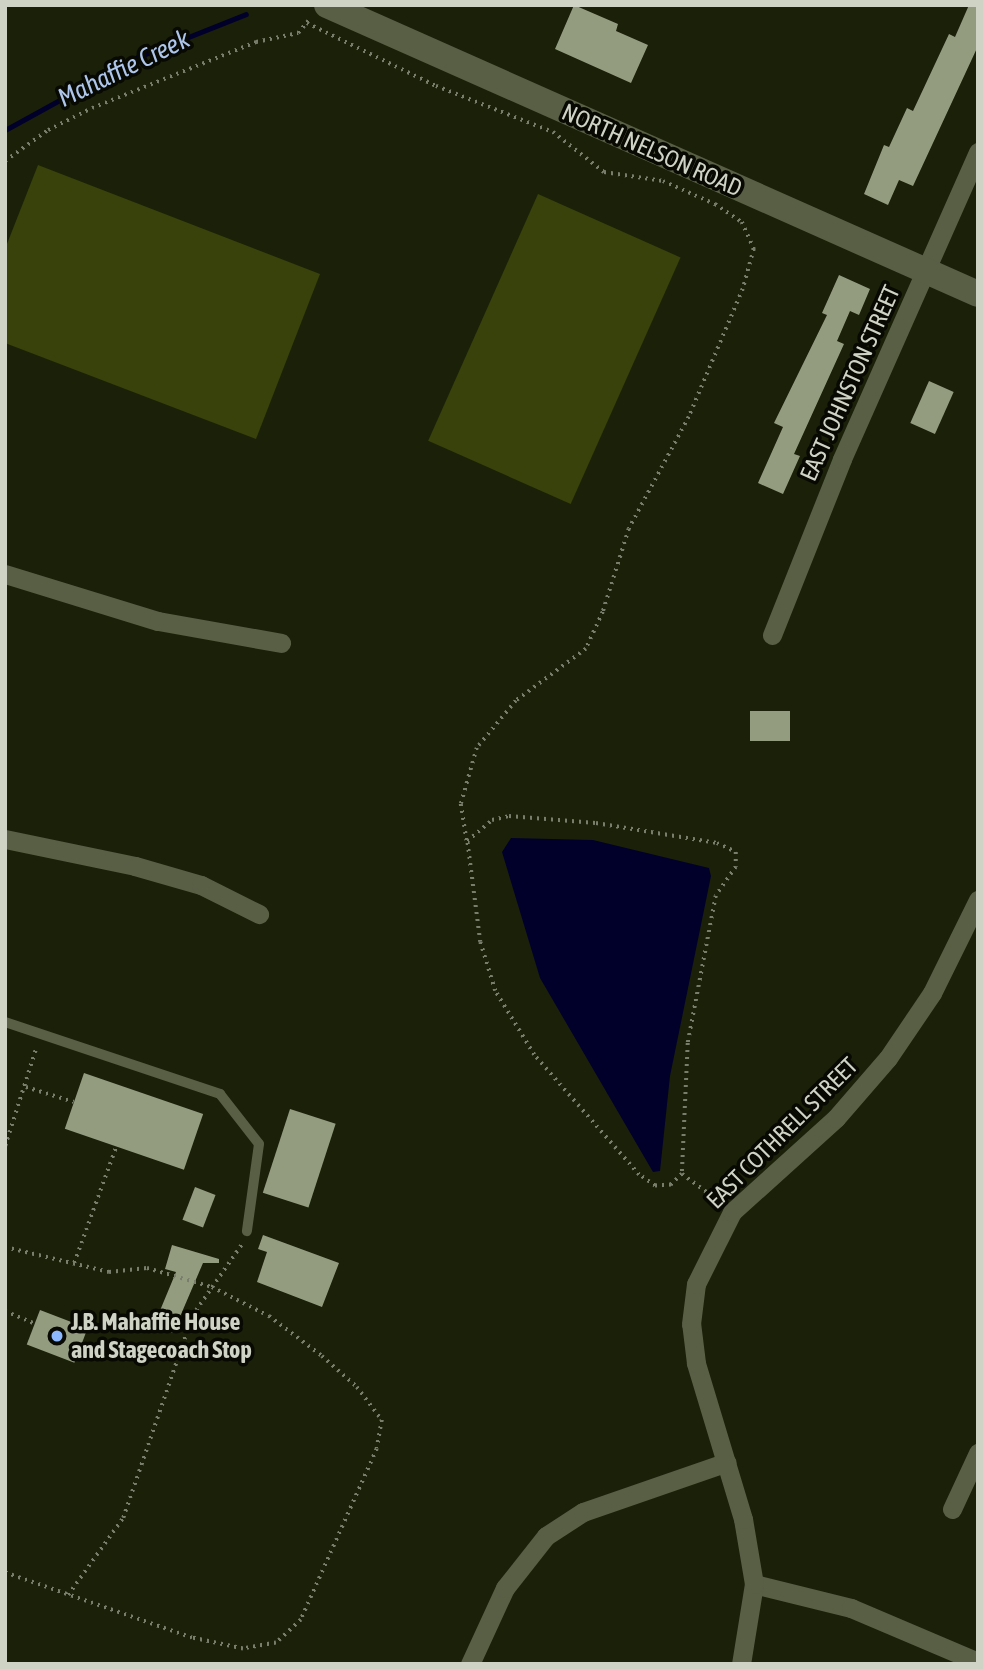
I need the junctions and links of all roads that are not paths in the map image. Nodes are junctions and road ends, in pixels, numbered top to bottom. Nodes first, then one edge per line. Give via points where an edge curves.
1 (319, 10) edge
2 (978, 152) edge
3 (926, 271) junction
4 (978, 294) edge
5 (5, 574) edge
6 (772, 635) dead end
7 (281, 643) dead end
8 (5, 839) edge
9 (978, 900) edge
10 (259, 914) dead end
11 (5, 1022) edge
12 (247, 1231) road end
13 (978, 1453) edge
14 (726, 1462) junction
15 (951, 1509) dead end
16 (754, 1584) junction
17 (978, 1662) edge
18 (470, 1664) edge
19 (741, 1664) edge

1 - 3 street, NORTH NELSON ROAD
2 - 3 street, EAST JOHNSTON STREET
3 - 4 street, NORTH NELSON ROAD
3 - 6 street, EAST JOHNSTON STREET via 842,459
5 - 7 street via 158,621
8 - 10 street via 201,885
9 - 14 street, EAST COTHRELL STREET via 932,993 888,1058 836,1118 732,1212 703,1261 691,1315 696,1363
11 - 12 lane via 220,1094 259,1144
13 - 15 street
14 - 16 street, EAST COTHRELL STREET via 743,1519
14 - 18 street via 583,1512 546,1536 505,1588
16 - 17 street via 851,1608
16 - 19 street, EAST COTHRELL STREET

